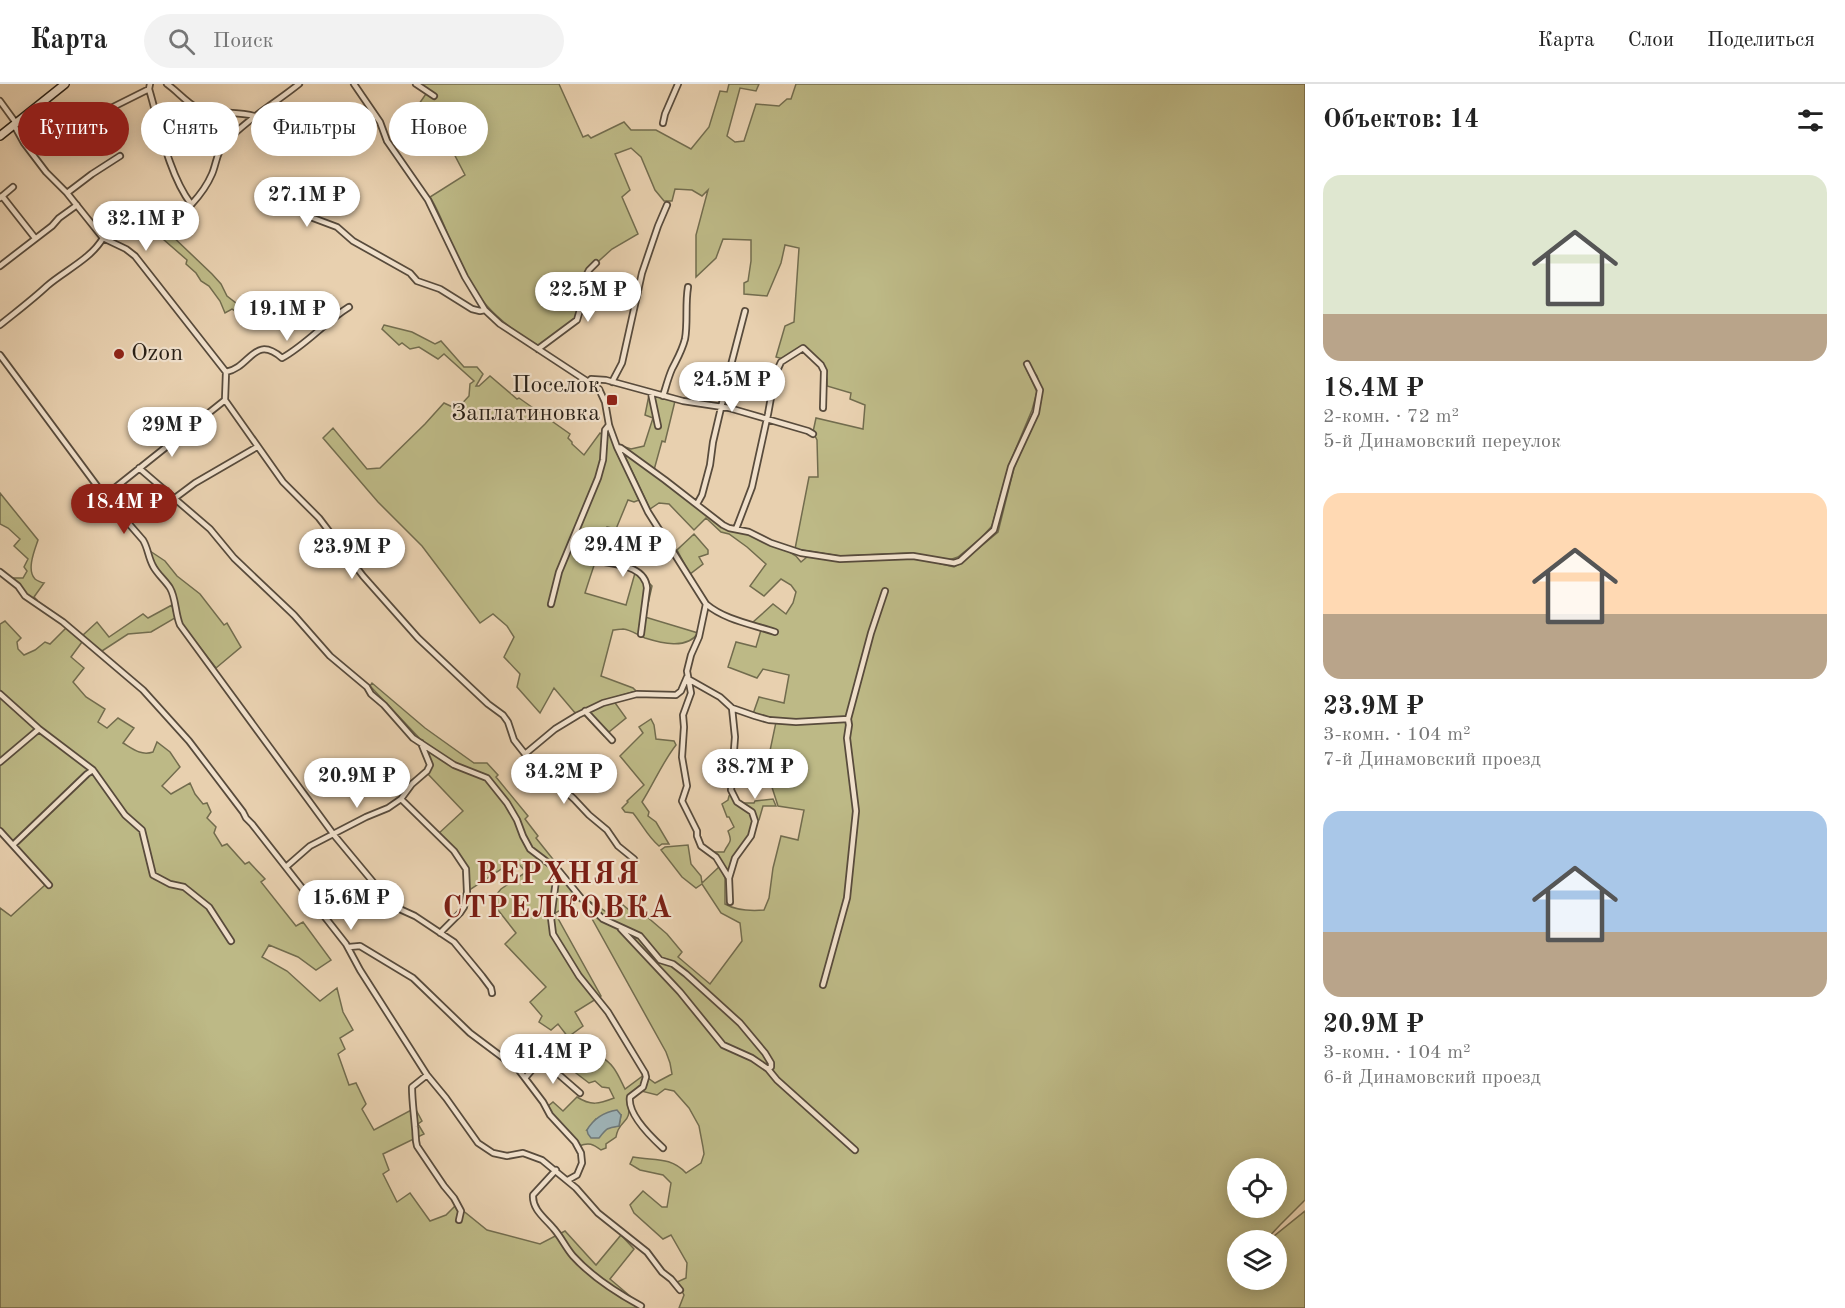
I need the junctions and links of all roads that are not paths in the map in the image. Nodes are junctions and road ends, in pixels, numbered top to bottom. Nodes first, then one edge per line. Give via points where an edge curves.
1 (65, 84) edge
2 (167, 84) edge
3 (299, 84) edge
4 (354, 84) edge
5 (416, 84) edge
6 (678, 84) edge
7 (149, 87) edge
8 (434, 96) dead end
9 (0, 101) edge
10 (120, 102) edge
11 (274, 102) edge
12 (251, 115) edge
13 (251, 119) edge
14 (663, 123) dead end
15 (15, 124) junction
16 (18, 130) edge
17 (0, 136) edge
18 (35, 156) edge
19 (120, 156) dead end
20 (287, 185) dead end
21 (13, 187) dead end
22 (67, 193) junction
23 (1, 197) edge
24 (191, 204) junction
25 (77, 205) junction
26 (667, 205) dead end
27 (94, 225) junction
28 (35, 238) junction
29 (104, 238) junction
30 (596, 263) dead end
31 (0, 266) edge
32 (688, 287) dead end
33 (349, 307) dead end
34 (485, 310) junction
35 (745, 311) dead end
36 (0, 325) edge
37 (538, 349) junction
38 (0, 355) edge
39 (1027, 364) dead end
40 (226, 372) junction
41 (589, 381) junction
42 (612, 381) junction
43 (651, 393) junction
44 (663, 396) junction
45 (225, 400) junction
46 (722, 407) junction
47 (823, 408) dead end
48 (767, 419) junction
49 (609, 425) junction
50 (658, 426) dead end
51 (813, 434) dead end
52 (257, 447) junction
53 (617, 447) junction
54 (139, 468) junction
55 (103, 494) junction
56 (175, 498) junction
57 (697, 504) junction
58 (736, 529) junction
59 (571, 546) junction
60 (0, 572) edge
61 (885, 591) dead end
62 (551, 604) dead end
63 (706, 604) junction
64 (775, 632) dead end
65 (641, 634) dead end
66 (688, 679) junction
67 (0, 694) edge
68 (732, 708) junction
69 (585, 711) junction
70 (848, 719) junction
71 (39, 729) junction
72 (612, 740) dead end
73 (421, 743) junction
74 (525, 754) junction
75 (0, 762) edge
76 (93, 770) junction
77 (401, 800) junction
78 (0, 831) edge
79 (334, 835) junction
80 (13, 845) junction
81 (634, 859) dead end
82 (286, 867) junction
83 (559, 871) junction
84 (729, 878) junction
85 (49, 885) dead end
86 (729, 902) dead end
87 (621, 929) junction
88 (440, 933) junction
89 (231, 941) dead end
90 (348, 947) junction
91 (823, 985) dead end
92 (492, 993) dead end
93 (768, 1069) junction
94 (427, 1075) junction
95 (526, 1077) junction
96 (580, 1093) dead end
97 (663, 1148) dead end
98 (855, 1150) dead end
99 (556, 1170) junction
100 (568, 1180) junction
101 (459, 1220) dead end
102 (680, 1290) dead end
103 (641, 1306) dead end

1 - 15 street
2 - 12 street via 198,109
3 - 11 street
4 - 34 street via 428,200 465,278
5 - 8 street
6 - 14 street
7 - 10 street
7 - 24 street via 175,176
9 - 15 street
13 - 24 street via 221,147 209,182
15 - 16 street
15 - 17 street
18 - 22 street
19 - 22 street
20 - 34 street via 295,201 313,218 337,227 417,281 472,309
21 - 23 street
22 - 25 street
23 - 28 street
24 - 27 street via 164,228 119,210
25 - 27 street
25 - 28 street
26 - 42 street via 642,273 622,363
27 - 29 street
28 - 31 street
29 - 36 street via 80,262
29 - 40 street via 135,256
30 - 37 street via 585,278 586,289 577,320
32 - 44 street via 684,341
33 - 40 street via 282,358 267,348
34 - 37 street
35 - 46 street
37 - 41 street
38 - 55 street
39 - 58 street via 1040,390 1036,413 1011,467 994,530 960,561 912,556 840,559 801,553
40 - 45 street
41 - 42 street
41 - 49 street via 602,395
42 - 43 street
43 - 44 street
43 - 50 street
44 - 46 street
45 - 52 street
45 - 54 street
46 - 48 street
46 - 57 street
47 - 48 street via 824,371 803,348 781,362 774,375
48 - 51 street
48 - 58 street via 752,487
49 - 53 street
49 - 59 street via 598,478
52 - 56 street
52 - 74 street via 398,617 503,715
53 - 57 street
53 - 63 street via 648,512
54 - 55 street
54 - 56 street
55 - 79 street via 147,545 148,558 170,588 180,625
56 - 73 street
57 - 58 street via 723,525
59 - 62 street
59 - 65 street via 587,558 624,566 644,577 647,588
60 - 82 street via 143,690 189,741
61 - 70 street
63 - 64 street via 726,617
63 - 66 street
66 - 68 street
66 - 69 street via 676,695 629,695
66 - 84 street via 691,693 683,715 682,756 687,786 682,801 701,846 716,858
67 - 71 street
68 - 70 street via 769,720
68 - 84 street via 732,790 737,802 752,812 755,821 752,836 738,854
69 - 72 street
69 - 74 street
70 - 91 street via 856,811 846,898
71 - 75 street
71 - 76 street
73 - 77 street via 429,760 427,771
73 - 83 street via 454,765 487,778 507,803 526,844
74 - 81 street
76 - 80 street
76 - 89 street via 125,815 142,830 153,875 184,886 209,907
77 - 79 street
77 - 88 street via 454,851 466,869 464,907
78 - 80 street
79 - 82 street via 310,846
79 - 88 street via 393,906
80 - 85 street
82 - 90 street
83 - 87 street via 603,919
83 - 97 street via 550,918 553,934 645,1073 643,1087 629,1102 632,1112
84 - 86 street
87 - 93 street via 723,1045
87 - 93 street via 640,936 660,960 686,974 740,1023 765,1053 771,1063
88 - 92 street via 454,942
90 - 94 street
90 - 95 street via 360,946 413,978 470,1033
93 - 98 street
94 - 99 street via 485,1149 504,1156 536,1156
94 - 101 street via 411,1090 415,1139 458,1204
95 - 96 street via 537,1064 545,1064
95 - 100 street via 581,1153 577,1175
99 - 100 street
99 - 103 street via 533,1195 538,1211 573,1255 618,1293
100 - 102 street via 598,1213 636,1241

